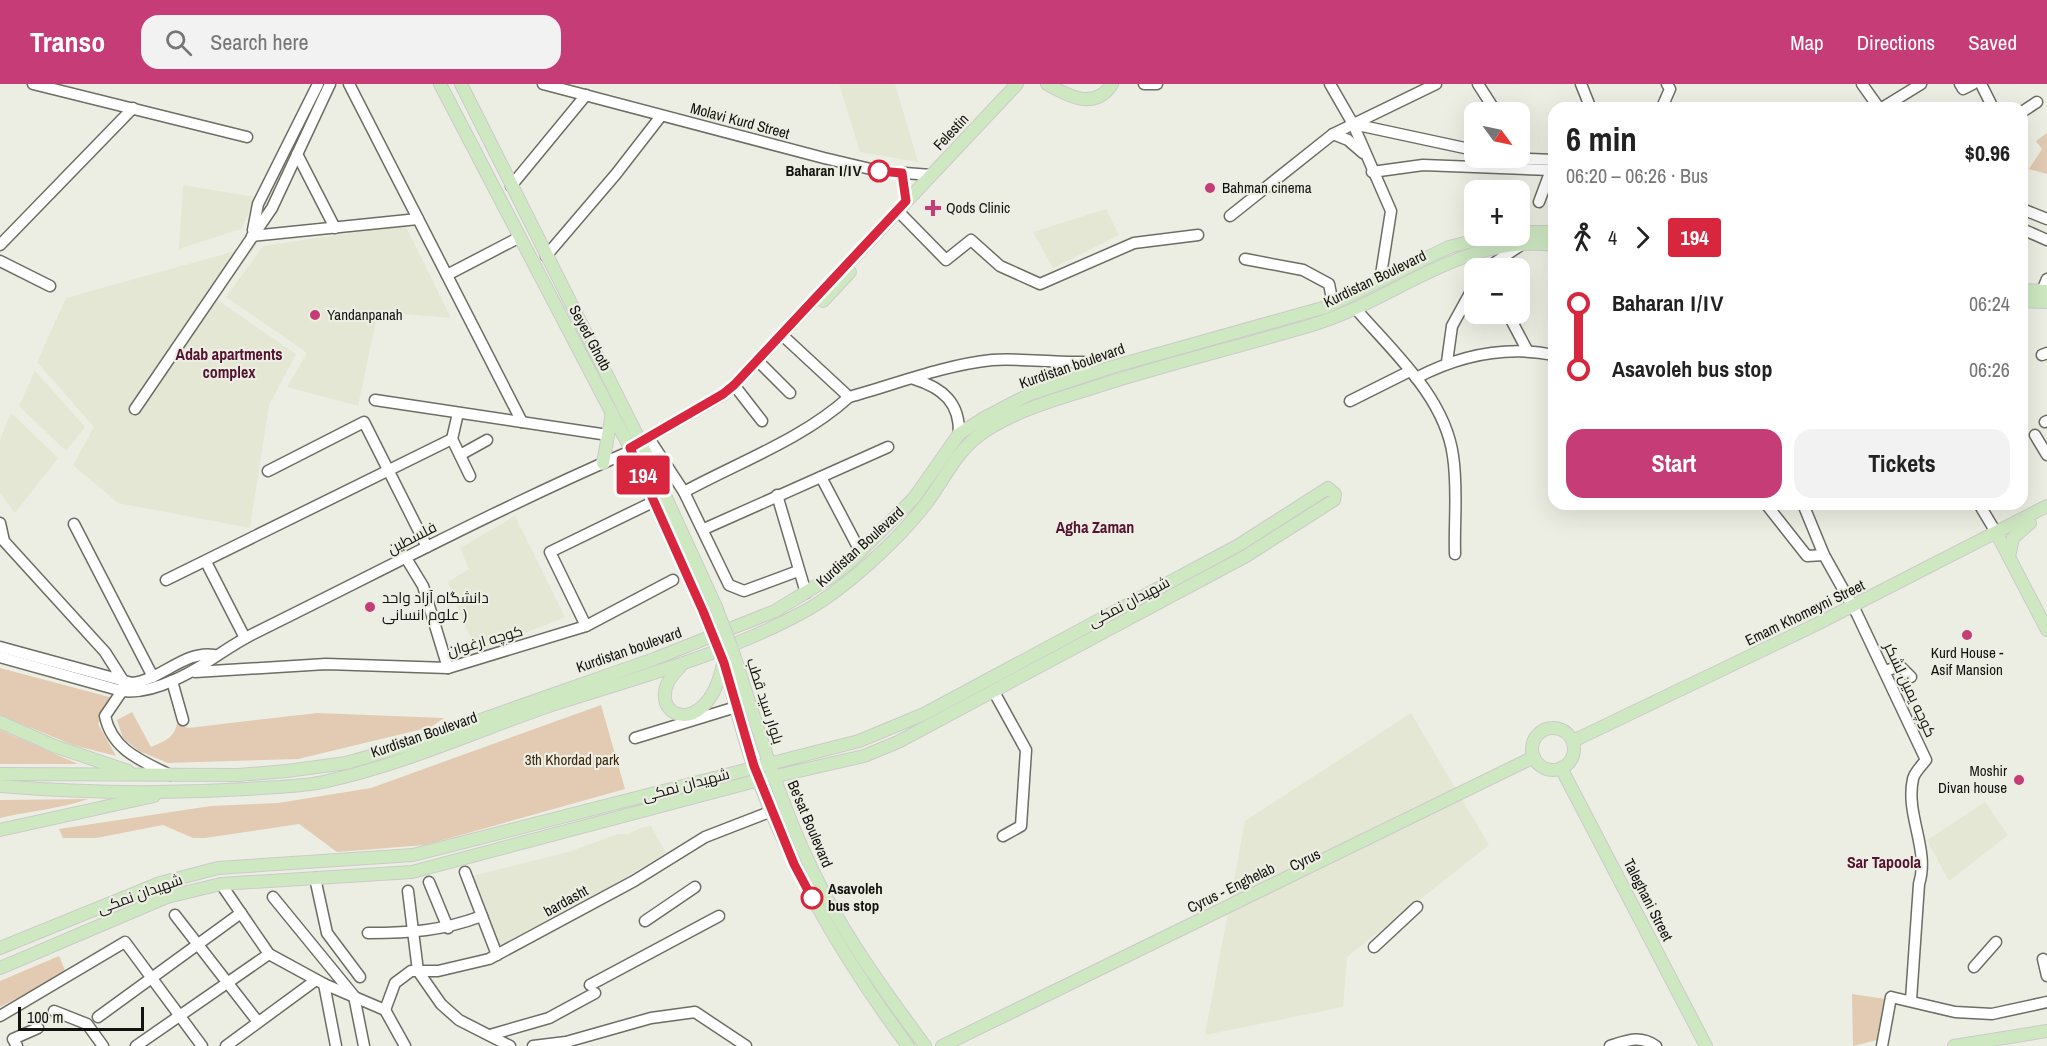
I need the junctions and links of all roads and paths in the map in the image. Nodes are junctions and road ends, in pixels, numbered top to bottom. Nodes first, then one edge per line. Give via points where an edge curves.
1 (33, 84) edge
2 (318, 84) edge
3 (330, 84) edge
4 (349, 84) edge
5 (440, 84) edge
6 (543, 84) edge
7 (1017, 84) edge
8 (1047, 84) edge
9 (1112, 84) edge
10 (1144, 84) edge
11 (1157, 84) edge
12 (1330, 84) edge
13 (1436, 84) edge
14 (1478, 84) edge
15 (1581, 84) edge
16 (1667, 84) edge
17 (1862, 84) edge
18 (1921, 84) edge
19 (1960, 84) edge
20 (1973, 84) edge
21 (1981, 84) edge
22 (463, 85) edge
23 (571, 88) edge
24 (586, 95) junction
25 (447, 96) junction
26 (1490, 102) edge
27 (1588, 102) edge
28 (1666, 102) edge
29 (1876, 102) edge
30 (1890, 102) edge
31 (1990, 102) edge
32 (2037, 102) dead end
33 (133, 108) junction
34 (2028, 108) edge
35 (661, 116) junction
36 (1353, 124) junction
37 (1333, 134) junction
38 (247, 137) dead end
39 (1464, 148) edge
40 (1364, 153) junction
41 (297, 154) junction
42 (1530, 160) edge
43 (1548, 164) edge
44 (1548, 165) edge
45 (1372, 172) junction
46 (902, 173) junction
47 (931, 175) junction
48 (1548, 176) edge
49 (511, 186) junction
50 (1539, 202) dead end
51 (902, 209) junction
52 (2028, 212) edge
53 (1230, 216) dead end
54 (418, 219) junction
55 (2047, 219) edge
56 (335, 228) junction
57 (2028, 232) edge
58 (1548, 233) edge
59 (1198, 235) dead end
60 (252, 236) junction
61 (1530, 236) edge
62 (520, 237) junction
63 (1530, 240) edge
64 (2047, 240) edge
65 (1464, 243) edge
66 (1548, 244) edge
67 (0, 245) edge
68 (1495, 246) edge
69 (1517, 246) edge
70 (546, 256) junction
71 (1504, 258) edge
72 (1245, 259) dead end
73 (0, 261) edge
74 (447, 275) junction
75 (2047, 279) edge
76 (1380, 281) junction
77 (50, 286) dead end
78 (2028, 291) edge
79 (2046, 295) edge
80 (2028, 300) edge
81 (1334, 304) junction
82 (1464, 304) edge
83 (1354, 308) junction
84 (1513, 324) edge
85 (784, 337) junction
86 (1527, 350) junction
87 (1548, 355) edge
88 (1447, 362) junction
89 (760, 363) junction
90 (1087, 374) junction
91 (1413, 374) junction
92 (914, 379) junction
93 (736, 388) junction
94 (790, 393) dead end
95 (849, 397) junction
96 (375, 400) dead end
97 (1350, 401) dead end
98 (135, 409) dead end
99 (458, 413) junction
100 (612, 413) junction
101 (762, 421) dead end
102 (522, 422) junction
103 (959, 434) junction
104 (608, 435) junction
105 (2035, 435) dead end
106 (452, 439) junction
107 (487, 440) dead end
108 (888, 447) dead end
109 (638, 448) junction
110 (460, 455) junction
111 (2047, 455) edge
112 (603, 463) junction
113 (268, 471) dead end
114 (389, 471) junction
115 (470, 476) dead end
116 (821, 477) junction
117 (684, 492) junction
118 (777, 495) junction
119 (655, 501) junction
120 (2047, 506) edge
121 (1771, 510) edge
122 (1805, 510) edge
123 (1983, 510) edge
124 (2047, 515) edge
125 (0, 524) edge
126 (74, 524) dead end
127 (704, 529) junction
128 (1997, 534) junction
129 (1239, 545) junction
130 (427, 547) junction
131 (860, 551) junction
132 (1455, 554) dead end
133 (1824, 555) junction
134 (1246, 556) junction
135 (2009, 557) junction
136 (406, 558) junction
137 (206, 562) junction
138 (798, 571) junction
139 (673, 579) dead end
140 (166, 580) dead end
141 (806, 593) junction
142 (1853, 606) junction
143 (703, 611) joint
144 (586, 626) junction
145 (2047, 630) edge
146 (719, 634) junction
147 (245, 638) junction
148 (727, 647) junction
149 (0, 648) edge
150 (214, 655) junction
151 (0, 657) edge
152 (687, 661) junction
153 (724, 663) junction
154 (448, 668) junction
155 (1885, 671) junction
156 (191, 672) junction
157 (153, 677) junction
158 (1911, 677) dead end
159 (172, 681) junction
160 (985, 681) junction
161 (123, 686) junction
162 (994, 692) junction
163 (736, 707) junction
164 (183, 720) dead end
165 (0, 722) edge
166 (635, 738) dead end
167 (1573, 741) junction
168 (131, 756) junction
169 (1536, 760) junction
170 (769, 762) junction
171 (754, 766) junction
172 (1561, 768) junction
173 (0, 774) edge
174 (138, 774) junction
175 (171, 775) junction
176 (775, 776) junction
177 (759, 780) junction
178 (0, 786) edge
179 (171, 792) junction
180 (624, 801) junction
181 (772, 811) junction
182 (628, 816) junction
183 (0, 830) edge
184 (1004, 836) dead end
185 (465, 872) dead end
186 (315, 878) junction
187 (429, 882) dead end
188 (221, 884) junction
189 (695, 887) dead end
190 (408, 891) dead end
191 (273, 897) dead end
192 (1417, 907) dead end
193 (241, 913) junction
194 (175, 915) dead end
195 (482, 916) junction
196 (719, 916) dead end
197 (645, 921) dead end
198 (448, 928) junction
199 (368, 933) dead end
200 (412, 933) junction
201 (1996, 942) dead end
202 (198, 945) junction
203 (1374, 947) dead end
204 (0, 948) edge
205 (268, 954) junction
206 (497, 955) junction
207 (2043, 959) dead end
208 (1974, 967) dead end
209 (0, 968) edge
210 (418, 971) junction
211 (2047, 976) edge
212 (151, 977) junction
213 (360, 977) dead end
214 (226, 982) junction
215 (320, 982) junction
216 (354, 996) junction
217 (1911, 1000) junction
218 (2047, 1002) edge
219 (385, 1010) junction
220 (54, 1011) dead end
221 (0, 1016) edge
222 (180, 1016) junction
223 (98, 1017) dead end
224 (258, 1022) junction
225 (38, 1028) dead end
226 (2047, 1031) edge
227 (490, 1035) junction
228 (15, 1043) edge
229 (1962, 1045) edge
230 (103, 1046) edge
231 (136, 1046) edge
232 (202, 1046) edge
233 (226, 1046) edge
234 (336, 1046) edge
235 (364, 1046) edge
236 (405, 1046) edge
237 (510, 1046) edge
238 (533, 1046) edge
239 (746, 1046) edge
240 (908, 1046) edge
241 (925, 1046) edge
242 (942, 1046) edge
243 (957, 1046) edge
244 (1610, 1046) edge
245 (1656, 1046) edge
246 (1706, 1046) edge
247 (1882, 1046) edge

1 - 33 street
2 - 60 street via 258,204
3 - 41 street
4 - 54 street
5 - 25 main road, Seyed Ghotb
6 - 23 street, Molavi Kurd Street
7 - 47 main road, Felestin
8 - 9 main road via 1067,96 1089,100
10 - 11 street
12 - 36 street
13 - 36 street
14 - 26 street
15 - 27 street
16 - 28 street via 1670,89
17 - 29 street
18 - 30 street
19 - 20 street via 1963,89
21 - 31 street
22 - 25 main road
22 - 49 main road, Seyed Ghotb
23 - 24 street, Molavi Kurd Street
24 - 35 street, Molavi Kurd Street
24 - 49 street
25 - 62 main road, Seyed Ghotb
32 - 34 street
33 - 38 street
33 - 67 street
35 - 46 street, Molavi Kurd Street via 824,158
35 - 70 street
36 - 37 street
36 - 39 street
36 - 40 street
37 - 40 street
37 - 53 street
40 - 45 street
41 - 56 street
41 - 60 street via 272,208
42 - 43 street
44 - 45 street via 1423,165
45 - 76 street via 1390,211
46 - 47 street, Molavi Kurd Street
46 - 51 street
47 - 51 main road, Felestin
48 - 50 street
49 - 70 main road, Seyed Ghotb
51 - 59 street via 946,260 971,240 1000,266 1040,284 1134,243
51 - 85 main road, فلسطین
52 - 55 street
54 - 56 street
54 - 74 street
56 - 60 street
57 - 64 street
58 - 61 main road
60 - 98 street
62 - 74 street
62 - 100 main road, Seyed Ghotb
63 - 66 main road, Kurdistan Boulevard
65 - 76 main road, Kurdistan boulevard
68 - 83 main road, Kurdistan Boulevard via 1442,264
69 - 71 street
70 - 109 main road, Seyed Ghotb
72 - 81 street via 1303,270 1329,284
73 - 77 street
74 - 102 street
75 - 79 street
76 - 81 main road, Kurdistan boulevard
78 - 79 main road
79 - 80 main road
81 - 90 main road, Kurdistan boulevard
82 - 88 street via 1452,326
83 - 91 street
83 - 148 main road, Kurdistan Boulevard via 1318,323 1071,394 998,424 968,444 915,517 842,586 806,611
84 - 86 street
85 - 89 main road, فلسطین
85 - 95 street
86 - 87 street
86 - 88 street via 1486,352
88 - 91 street
89 - 93 main road, فلسطین
89 - 94 street
90 - 92 street via 1083,362 1009,359 963,364
90 - 103 main road, Kurdistan boulevard via 1030,394
91 - 97 street
91 - 132 street via 1441,414 1453,455
92 - 95 street
92 - 103 street via 931,384 951,401 960,417
93 - 101 street
93 - 109 main road, فلسطین
95 - 117 street via 781,443
96 - 99 street
99 - 102 street
99 - 106 street
100 - 104 main road
100 - 109 main road, Seyed Ghotb
102 - 104 street
103 - 131 main road, Kurdistan boulevard via 914,498
104 - 112 main road
105 - 111 street
106 - 110 street
106 - 114 street
107 - 110 street
108 - 116 street
109 - 112 street, فلسطین
109 - 117 street
109 - 119 main road, Seyed Ghotb
109 - 148 main road, Seyed Ghotb, bridge via 716,607
110 - 115 street
112 - 130 street, فلسطین
113 - 114 street via 364,422
114 - 130 street
114 - 137 street
116 - 118 street
116 - 131 street
117 - 127 street
118 - 127 street
118 - 138 street
119 - 143 main road, Seyed Ghotb
119 - 144 street via 550,552
120 - 128 main road, Emam Khomeyni Street
121 - 133 street via 1807,556
122 - 133 street, کوچه یمین لشکر
123 - 128 street
124 - 135 main road via 2025,525 2013,538
125 - 161 street via 4,541 105,652
126 - 157 street
127 - 138 street via 729,585 744,591
128 - 135 main road
128 - 142 main road, Emam Khomeyni Street
129 - 134 main road
129 - 134 main road, شهیدان نمکی via 1328,488 1334,491 1334,500
129 - 160 main road, شهیدان نمکی
130 - 136 street, فلسطین
131 - 141 main road, Kurdistan boulevard
133 - 142 street, کوچه یمین لشکر
134 - 162 main road, شهیدان نمکی
135 - 145 main road
136 - 147 street, فلسطین
136 - 154 street via 423,586
137 - 140 street
137 - 147 street
138 - 141 street
139 - 144 street, کوچه ارغوان
141 - 146 main road, Kurdistan boulevard
142 - 155 street, کوچه یمین لشکر
142 - 167 main road, Emam Khomeyni Street
143 - 153 main road, بلوار سید قطب, bridge
144 - 154 street, کوچه ارغوان
146 - 148 main road
146 - 175 main road, Kurdistan boulevard via 412,744 346,763 287,771
147 - 150 street, فلسطین
148 - 152 main road, Kurdistan Boulevard
148 - 170 main road, بلوار سید قطب
149 - 161 street, فلسطین
150 - 156 street, فلسطین
150 - 157 street, فلسطین via 202,653
151 - 161 street, فلسطین
152 - 153 main road via 669,677 663,689 669,708 687,716 712,699
152 - 179 main road, Kurdistan Boulevard via 548,707 447,746 321,783
153 - 163 main road, بلوار سید قطب
154 - 156 street, کوچه ارغوان via 326,664
155 - 158 street via 1900,666
155 - 217 street, کوچه یمین لشکر via 1926,760 1913,777 1912,802 1922,873 1918,884
156 - 159 street, فلسطین
157 - 161 street, فلسطین
159 - 161 street, فلسطین via 142,692
159 - 164 street
160 - 162 main road
160 - 170 main road, شهیدان نمکی via 866,739
161 - 168 street via 105,716 107,728
162 - 176 main road, شهیدان نمکی via 864,756
162 - 184 street via 1026,750 1021,826
163 - 166 street
163 - 171 main road, بلوار سید قطب
165 - 174 main road via 54,746
167 - 169 main road via 1564,731 1546,729 1534,740
167 - 172 main road via 1573,754
168 - 174 street
168 - 175 street
169 - 172 main road via 1549,769
169 - 242 main road, Cyrus - Enghelab
169 - 243 main road, Cyrus
170 - 171 main road, شهیدان نمکی
170 - 176 main road, Be'sat Boulevard
171 - 177 main road, Be'sat Boulevard
171 - 180 main road, شهیدان نمکی
172 - 246 main road, Taleghani Street
173 - 174 main road
174 - 175 main road, Kurdistan boulevard
176 - 177 main road, شهیدان نمکی
176 - 241 main road, Be'sat Boulevard via 824,894 875,978
177 - 181 main road, Be'sat Boulevard
177 - 182 main road, شهیدان نمکی
178 - 179 main road, Kurdistan Boulevard
179 - 183 main road
180 - 182 main road
180 - 204 main road, شهیدان نمکی via 413,855 218,868 160,883
181 - 206 street, bardasht via 705,837 634,881
181 - 240 main road, Be'sat Boulevard via 820,915 859,980
182 - 186 main road, شهیدان نمکی via 412,872
185 - 195 street
186 - 188 main road, شهیدان نمکی
186 - 213 street via 327,933
187 - 198 street
188 - 193 street
188 - 209 main road, شهیدان نمکی via 167,897
189 - 197 street
190 - 200 street
191 - 216 street
192 - 203 street
193 - 202 street
193 - 205 street
194 - 202 street
195 - 198 street
195 - 206 street
196 - 227 street via 549,1018
198 - 200 street
199 - 200 street
200 - 210 street
201 - 208 street
202 - 212 street
202 - 214 street
205 - 214 street
205 - 215 street
206 - 210 street, bardasht via 438,971
207 - 211 street
210 - 219 street, bardasht via 411,971 395,983
210 - 227 street via 441,1004 459,1020
212 - 221 street via 125,942
212 - 222 street
212 - 223 street
214 - 222 street
214 - 224 street
215 - 216 street
215 - 224 street
215 - 234 street
216 - 219 street
216 - 235 street
217 - 218 street via 1955,1012 1992,1014
217 - 247 street via 1891,997
219 - 236 street
220 - 230 street via 87,1024
222 - 231 street
222 - 232 street
224 - 233 street
225 - 228 street
226 - 229 main road
227 - 237 street
238 - 239 street via 566,1042 651,1018 695,1012
244 - 245 street via 1635,1038

